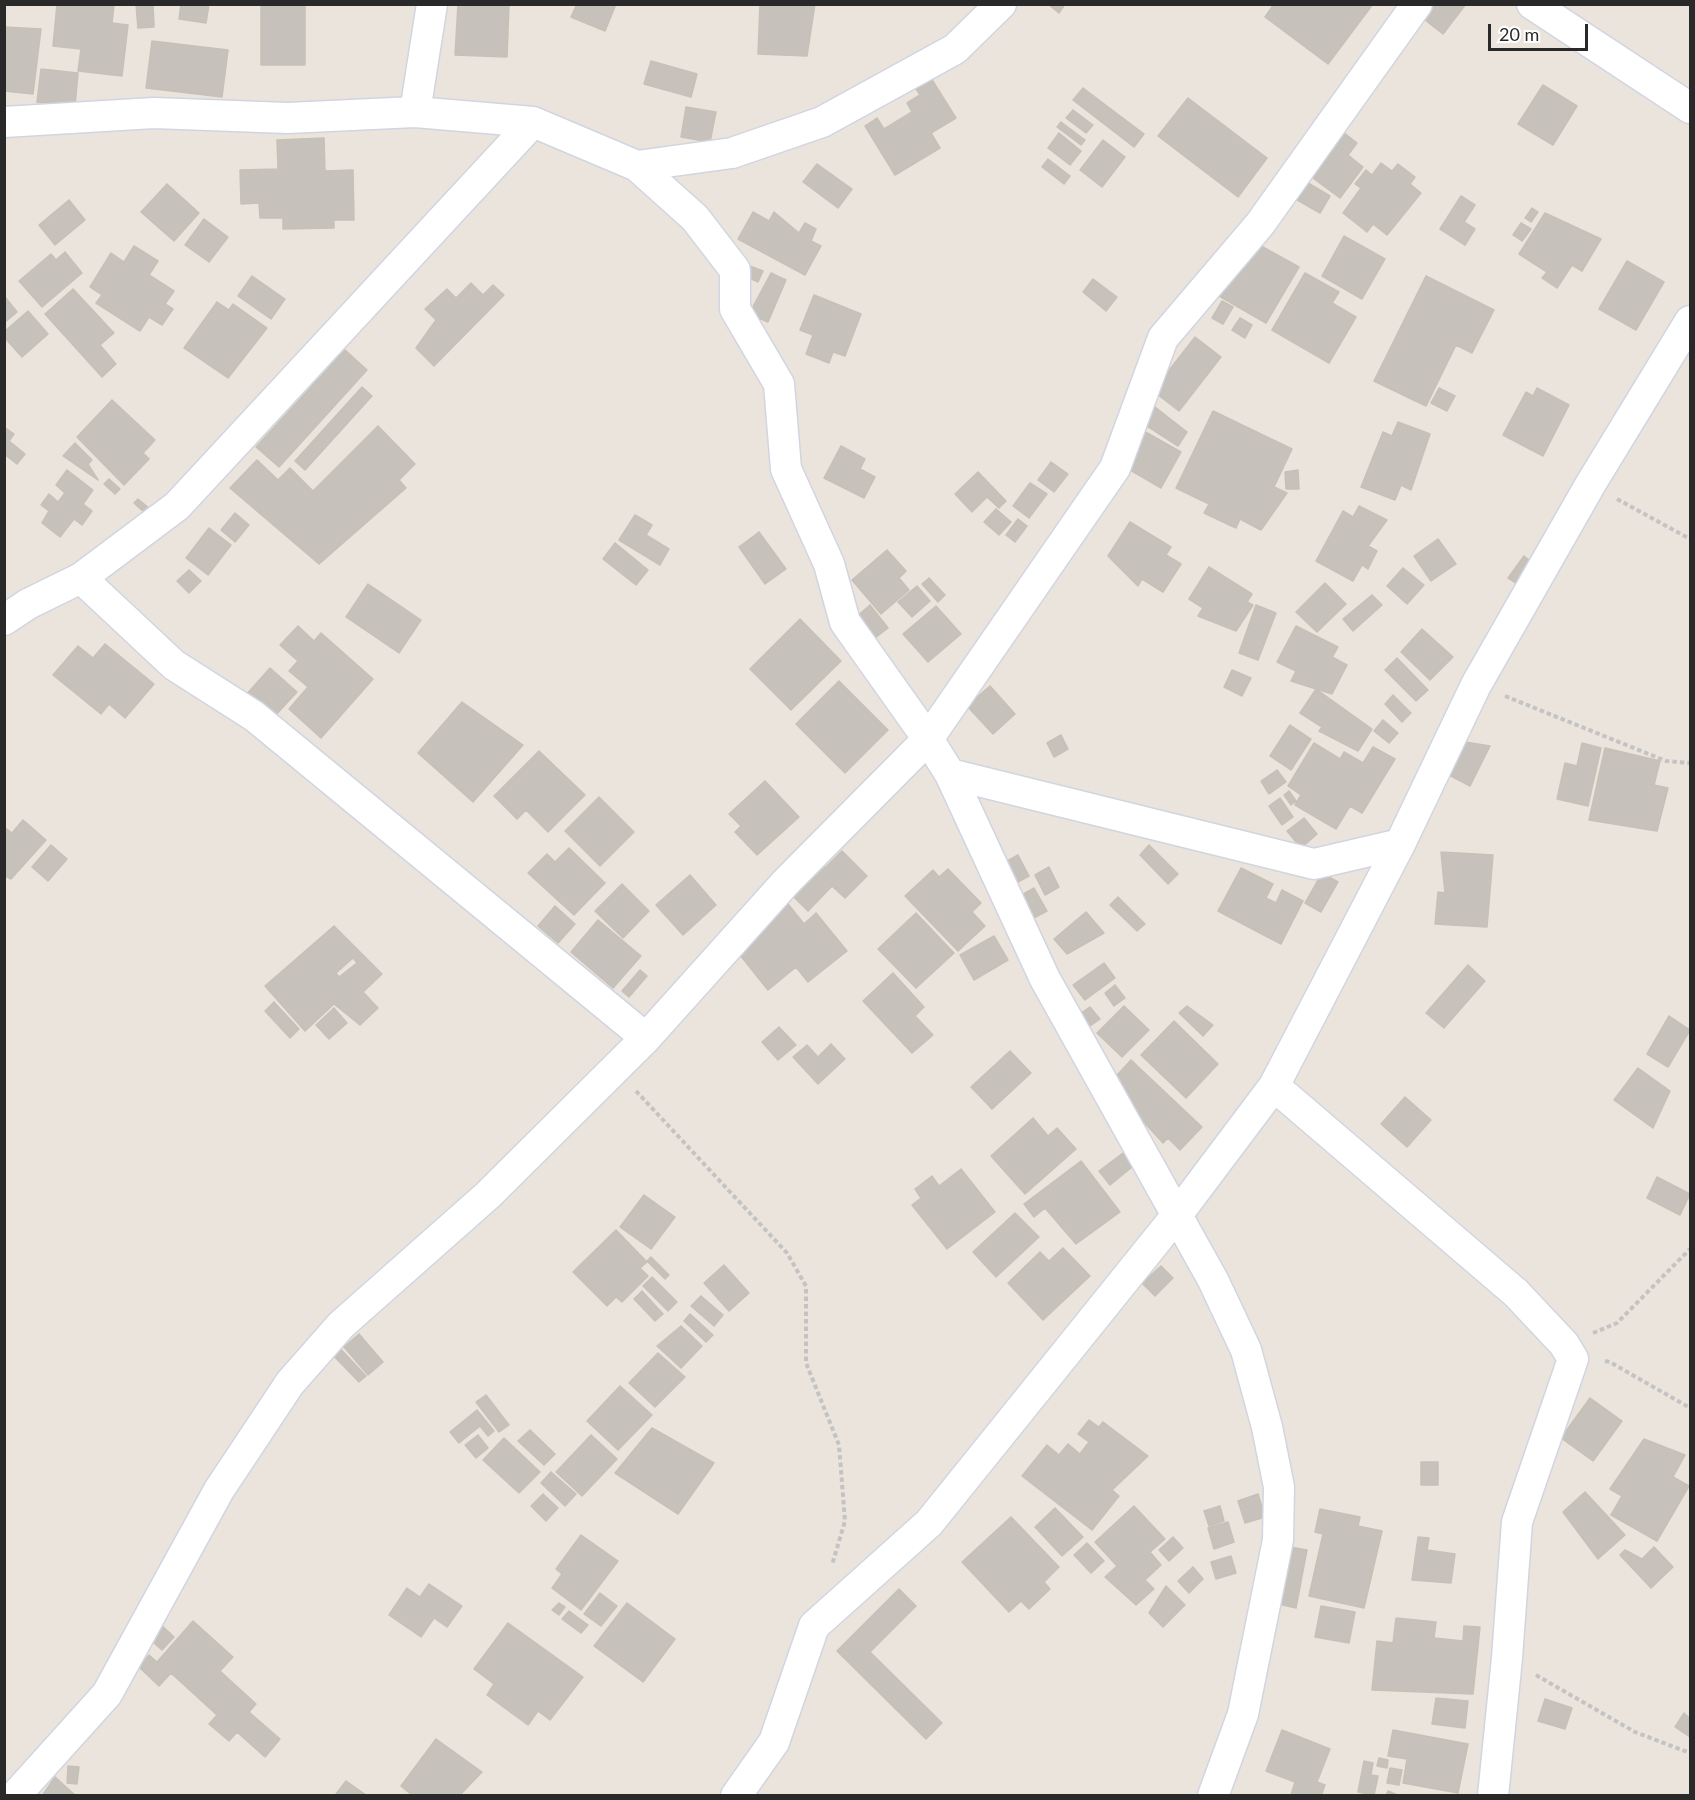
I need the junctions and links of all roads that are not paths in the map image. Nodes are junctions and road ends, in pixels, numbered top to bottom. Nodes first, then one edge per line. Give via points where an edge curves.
1 (432, 4) edge
2 (1000, 4) edge
3 (1417, 4) edge
4 (1532, 4) edge
5 (1690, 108) edge
6 (415, 112) junction
7 (4, 122) edge
8 (534, 122) junction
9 (637, 166) junction
10 (1690, 321) edge
11 (81, 578) junction
12 (4, 620) edge
13 (928, 739) junction
14 (950, 774) junction
15 (1400, 844) junction
16 (646, 1038) junction
17 (1274, 1086) junction
18 (1177, 1215) junction
19 (15, 1796) edge
20 (736, 1796) edge
21 (1213, 1796) edge
22 (1493, 1796) edge

1 - 6 street
2 - 9 street via 955,49 822,122 732,153
3 - 13 street via 1260,224 1162,338 1115,468
4 - 5 street
6 - 7 street via 288,118 154,113
6 - 8 street
8 - 9 street
8 - 11 street via 177,506
9 - 13 street via 695,218 735,270 735,309 779,384 786,469 829,564 845,622
10 - 15 street via 1590,485 1476,685
11 - 12 street
11 - 16 street via 174,665 254,716
13 - 14 street
13 - 16 street via 786,882
14 - 15 street via 1314,864
14 - 18 street via 1045,979
15 - 17 street
16 - 19 street via 488,1195 340,1325 290,1383 219,1491 107,1694
17 - 18 street
17 - 22 street via 1516,1293 1569,1352 1517,1522
18 - 20 street via 929,1523 814,1626 774,1742
18 - 21 street via 1246,1350 1279,1487 1278,1540 1243,1714

